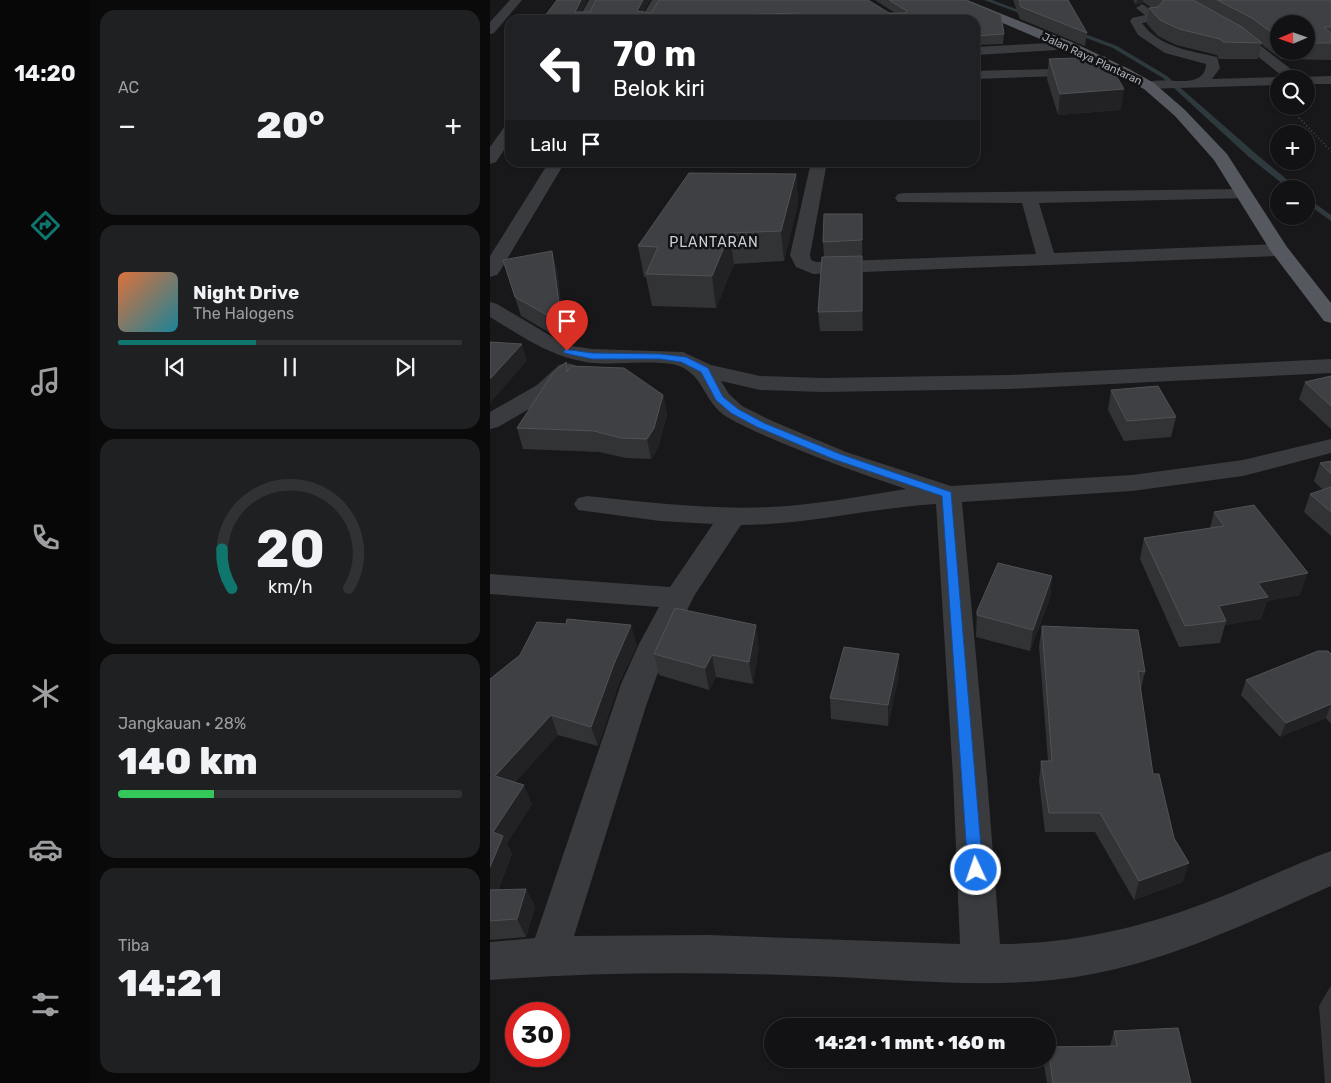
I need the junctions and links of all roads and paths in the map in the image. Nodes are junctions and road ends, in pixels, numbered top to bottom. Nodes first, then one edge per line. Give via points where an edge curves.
1 (516, 0) edge
2 (595, 0) edge
3 (658, 0) edge
4 (957, 0) edge
5 (1174, 0) edge
6 (1142, 8) dead end
7 (587, 15) edge
8 (649, 15) edge
9 (490, 30) edge
10 (1069, 46) junction
11 (980, 50) edge
12 (1284, 70) edge
13 (1124, 72) junction
14 (980, 75) edge
15 (1315, 80) edge
16 (1331, 80) edge
17 (1270, 81) edge
18 (1200, 83) junction
19 (1148, 86) junction
20 (1297, 115) edge
21 (505, 136) edge
22 (1331, 151) edge
23 (490, 159) edge
24 (554, 167) edge
25 (818, 167) edge
26 (1243, 194) junction
27 (904, 198) dead end
28 (1029, 198) junction
29 (1279, 250) junction
30 (1047, 260) junction
31 (490, 271) edge
32 (490, 308) edge
33 (1331, 317) edge
34 (511, 346) edge
35 (556, 347) junction
36 (592, 356) junction
37 (1331, 366) edge
38 (704, 370) junction
39 (490, 422) edge
40 (1331, 446) edge
41 (948, 494) junction
42 (587, 504) dead end
43 (733, 516) junction
44 (490, 584) edge
45 (679, 598) junction
46 (1331, 868) edge
47 (548, 956) junction
48 (490, 961) edge
49 (981, 964) junction

1 - 9 street
2 - 7 street
3 - 8 street
4 - 10 main road, Jalan Raya Plantaran
5 - 12 street via 1244,39
6 - 18 street via 1153,15 1136,21 1142,32 1170,50 1212,60 1212,72
10 - 11 street
10 - 13 main road, Jalan Raya Plantaran
13 - 14 street
13 - 19 main road, Jalan Raya Plantaran
15 - 16 street
17 - 18 street
18 - 19 street
19 - 26 main road, Jalan Raya Plantaran via 1180,113 1221,157
20 - 22 path
21 - 23 street
24 - 31 street
25 - 30 street via 800,255 803,263 813,268
26 - 28 street
26 - 29 main road, Jalan Raya Plantaran
27 - 28 street
28 - 30 street
29 - 30 street
29 - 33 main road, Jalan Raya Plantaran
32 - 35 street
34 - 35 street
35 - 36 street
36 - 38 street via 683,359
36 - 39 street via 565,372 545,390
37 - 38 street via 1009,382 823,385 760,383
38 - 41 street via 719,398 734,411 760,425 837,456
40 - 41 street via 1243,468 1132,483
41 - 43 street via 879,500 806,513
41 - 49 street
42 - 43 street
43 - 45 street
44 - 45 street
45 - 47 street via 663,624 645,665
46 - 49 street via 1212,920 1113,951 1059,960
47 - 48 street
47 - 49 street via 757,955

